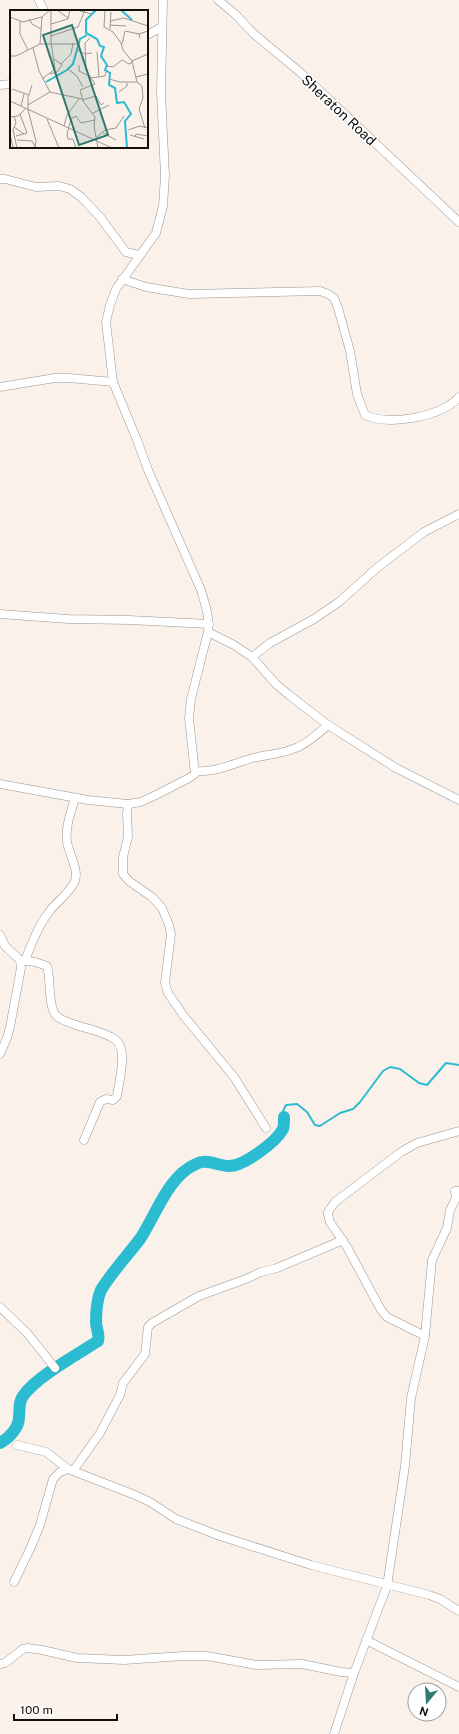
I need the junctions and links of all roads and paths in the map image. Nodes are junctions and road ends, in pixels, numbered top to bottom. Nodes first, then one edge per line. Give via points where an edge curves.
1 (39, 0) edge
2 (163, 0) edge
3 (218, 0) edge
4 (44, 10) edge
5 (162, 27) junction
6 (148, 34) edge
7 (10, 84) edge
8 (0, 85) edge
9 (0, 179) edge
10 (459, 222) edge
11 (139, 255) junction
12 (122, 279) junction
13 (113, 382) junction
14 (0, 387) edge
15 (459, 397) edge
16 (459, 514) edge
17 (0, 614) edge
18 (209, 628) junction
19 (252, 657) junction
20 (328, 725) junction
21 (195, 771) junction
22 (0, 784) edge
23 (76, 798) junction
24 (459, 800) edge
25 (128, 804) junction
26 (0, 935) edge
27 (22, 960) junction
28 (0, 1054) edge
29 (266, 1128) dead end
30 (459, 1132) edge
31 (84, 1140) dead end
32 (459, 1191) edge
33 (342, 1240) junction
34 (0, 1307) edge
35 (425, 1336) junction
36 (55, 1368) dead end
37 (17, 1445) dead end
38 (70, 1470) junction
39 (390, 1572) junction
40 (14, 1582) dead end
41 (387, 1586) junction
42 (400, 1588) junction
43 (459, 1611) edge
44 (366, 1640) junction
45 (0, 1664) edge
46 (354, 1673) junction
47 (459, 1687) edge
48 (334, 1734) edge

1 - 4 street
2 - 5 street
3 - 10 street, Sheraton Road
5 - 6 street
5 - 11 street via 161,92 165,176 163,206 156,233 147,248
7 - 8 street
9 - 11 street via 36,187 59,186 70,189 100,217 126,252
11 - 12 street
12 - 13 street via 110,305 106,322
12 - 15 street via 146,287 188,294 320,291 334,298 338,308 350,351 357,394 365,415 370,418 398,421 420,417 453,404
13 - 14 street via 55,378
13 - 18 street via 148,470 201,590
16 - 19 street via 424,532 378,567 339,602 270,643
17 - 18 street via 129,620
18 - 19 street
18 - 21 street via 191,699 189,718
19 - 20 street via 288,695
20 - 21 street via 299,747 211,771
20 - 24 street via 390,764
21 - 25 street via 194,776 158,794 141,802
22 - 23 street
23 - 25 street
23 - 27 street via 67,828 67,843 75,869 74,881 44,920
25 - 29 street via 128,838 123,858 123,874 162,908 171,934 165,983 168,993 234,1077
26 - 27 street via 5,946
27 - 28 street via 10,1027
27 - 31 street via 47,966 51,986 51,1008 59,1019 109,1036 117,1040 121,1047 123,1061 117,1096 113,1100 106,1099 100,1102
30 - 33 street via 417,1143 401,1152 335,1202 328,1215
32 - 35 street via 455,1191 456,1198 450,1210 448,1228 432,1260
33 - 35 street via 387,1317
33 - 38 street via 277,1268 199,1296 152,1323 148,1327 145,1354 123,1382 120,1395 100,1433
34 - 36 street via 28,1334
35 - 39 street via 411,1398 405,1466
37 - 38 street via 46,1452
38 - 40 street via 60,1472 53,1478 40,1525
38 - 41 street via 135,1495 176,1519 220,1536
39 - 41 street
39 - 42 street
41 - 42 street
41 - 44 street
42 - 43 street via 440,1599
44 - 46 street
44 - 47 street
45 - 46 street via 28,1648 77,1658 124,1660 207,1656 257,1665 302,1664
46 - 48 street

